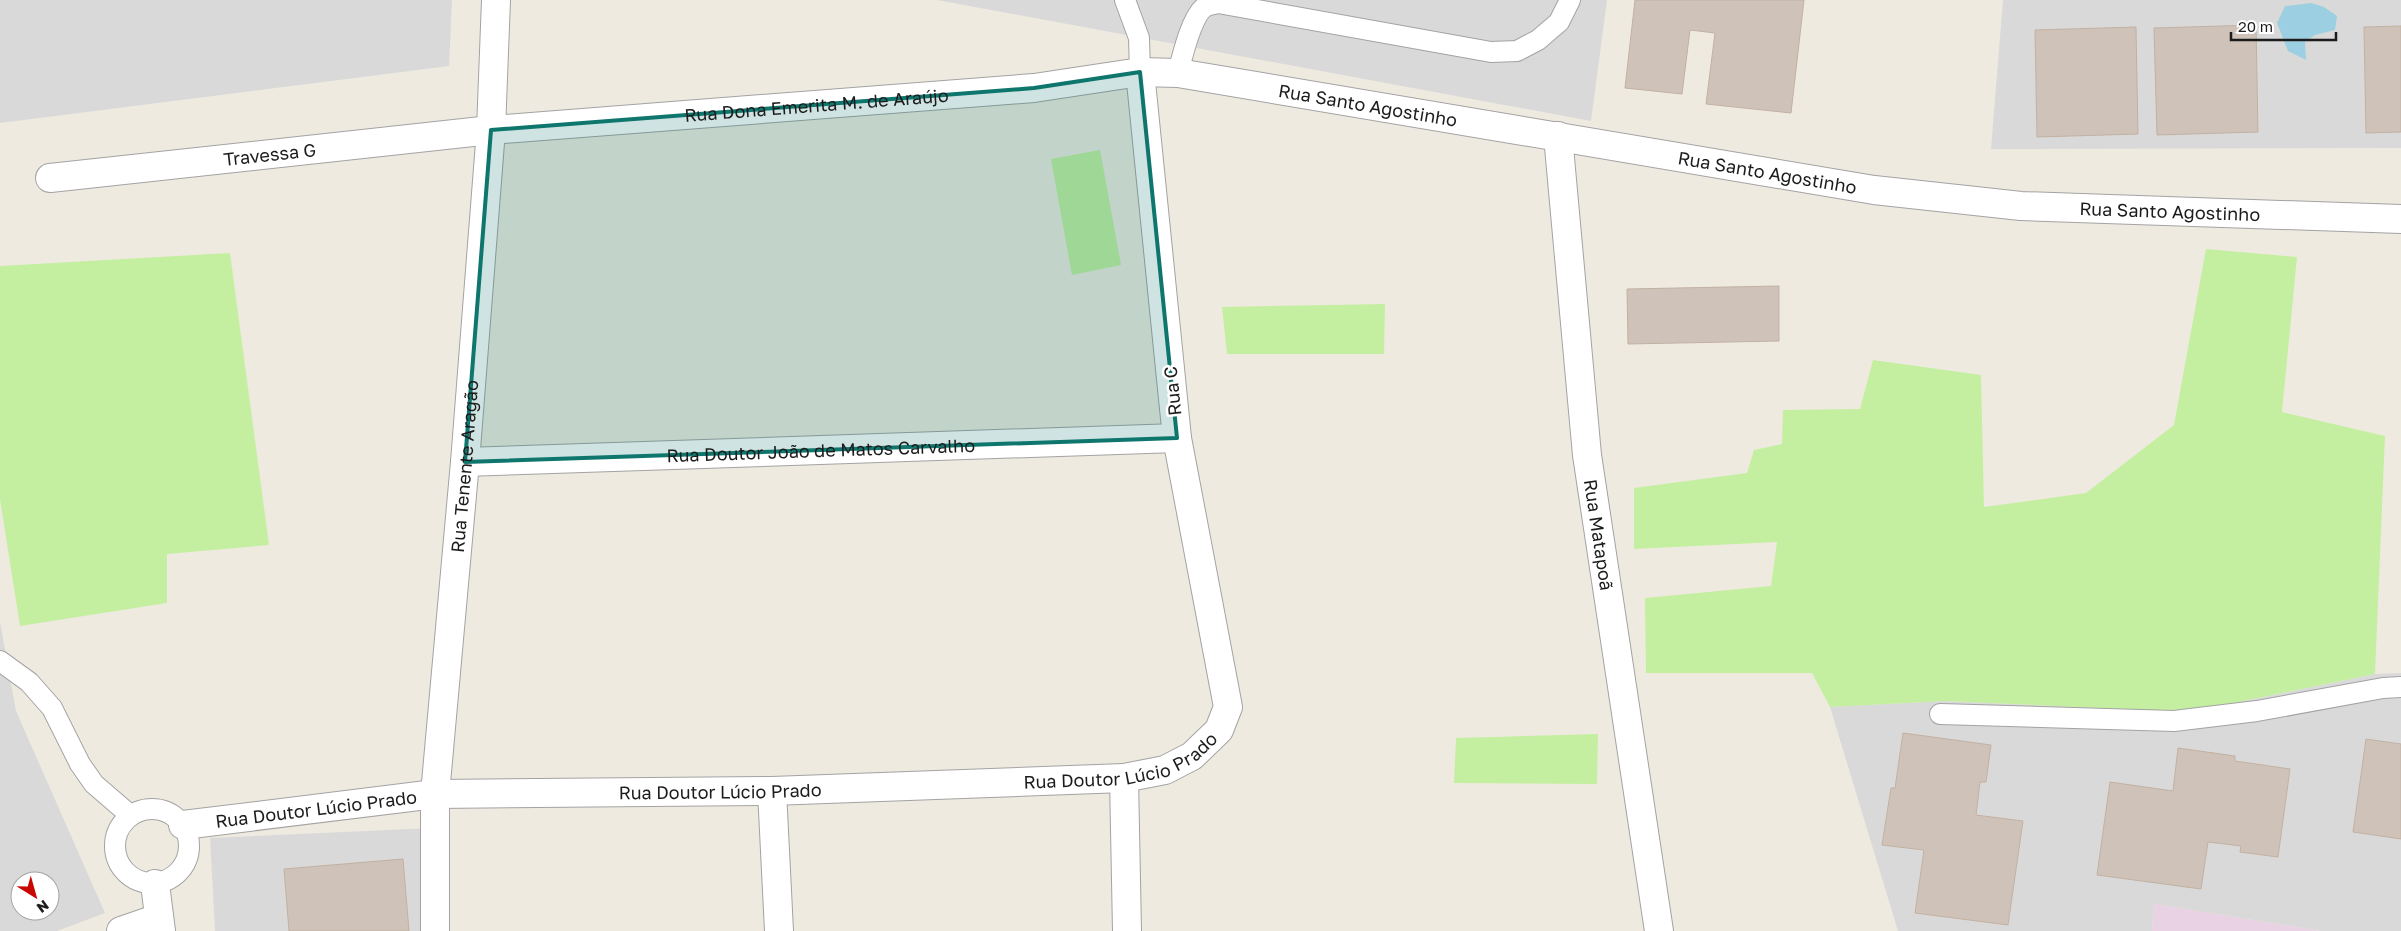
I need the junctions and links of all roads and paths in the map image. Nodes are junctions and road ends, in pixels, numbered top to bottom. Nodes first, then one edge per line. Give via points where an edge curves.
1 (496, 0) edge
2 (1125, 0) edge
3 (1570, 0) edge
4 (1140, 72) junction
5 (1178, 73) junction
6 (491, 130) junction
7 (1558, 136) junction
8 (50, 178) dead end
9 (2401, 219) edge
10 (1176, 438) junction
11 (465, 462) junction
12 (0, 662) edge
13 (2401, 687) edge
14 (1228, 707) joint
15 (1940, 714) dead end
16 (1124, 778) junction
17 (772, 791) junction
18 (435, 794) junction
19 (130, 815) junction
20 (183, 824) junction
21 (155, 884) junction
22 (160, 925) edge
23 (121, 931) edge
24 (435, 931) edge
25 (778, 931) edge
26 (1127, 931) edge
27 (1659, 931) edge

1 - 6 street, Rua Tenente Aragão
2 - 4 lane via 1139,38
3 - 5 lane via 1559,22 1538,40 1517,51 1491,52 1218,3 1206,6 1199,13
4 - 5 street, Rua Santo Agostinho
4 - 6 street, Rua Dona Emerita M. de Araújo via 1034,88
4 - 10 street, Rua C
5 - 7 street, Rua Santo Agostinho
6 - 8 street, Travessa G
6 - 11 street, Rua Tenente Aragão
7 - 9 street, Rua Santo Agostinho via 1874,190 2021,206
7 - 27 street, Rua Matapoã via 1587,455
10 - 11 street, Rua Doutor João de Matos Carvalho
10 - 14 street, Rua C
11 - 18 street, Rua Tenente Aragão
12 - 19 lane via 28,682 52,708 80,764 94,784
13 - 15 lane via 2174,721
14 - 16 street, Rua Doutor Lúcio Prado via 1219,730 1192,756 1165,770
16 - 17 street, Rua Doutor Lúcio Prado
16 - 26 street
17 - 18 street, Rua Doutor Lúcio Prado
17 - 25 street
18 - 20 street, Rua Doutor Lúcio Prado
18 - 24 street, Rua Tenente Aragão
19 - 20 lane via 148,808 168,812
19 - 21 lane via 117,830 114,850 120,868 135,881
20 - 21 lane via 190,843 186,862 174,877
21 - 22 street
22 - 23 street

